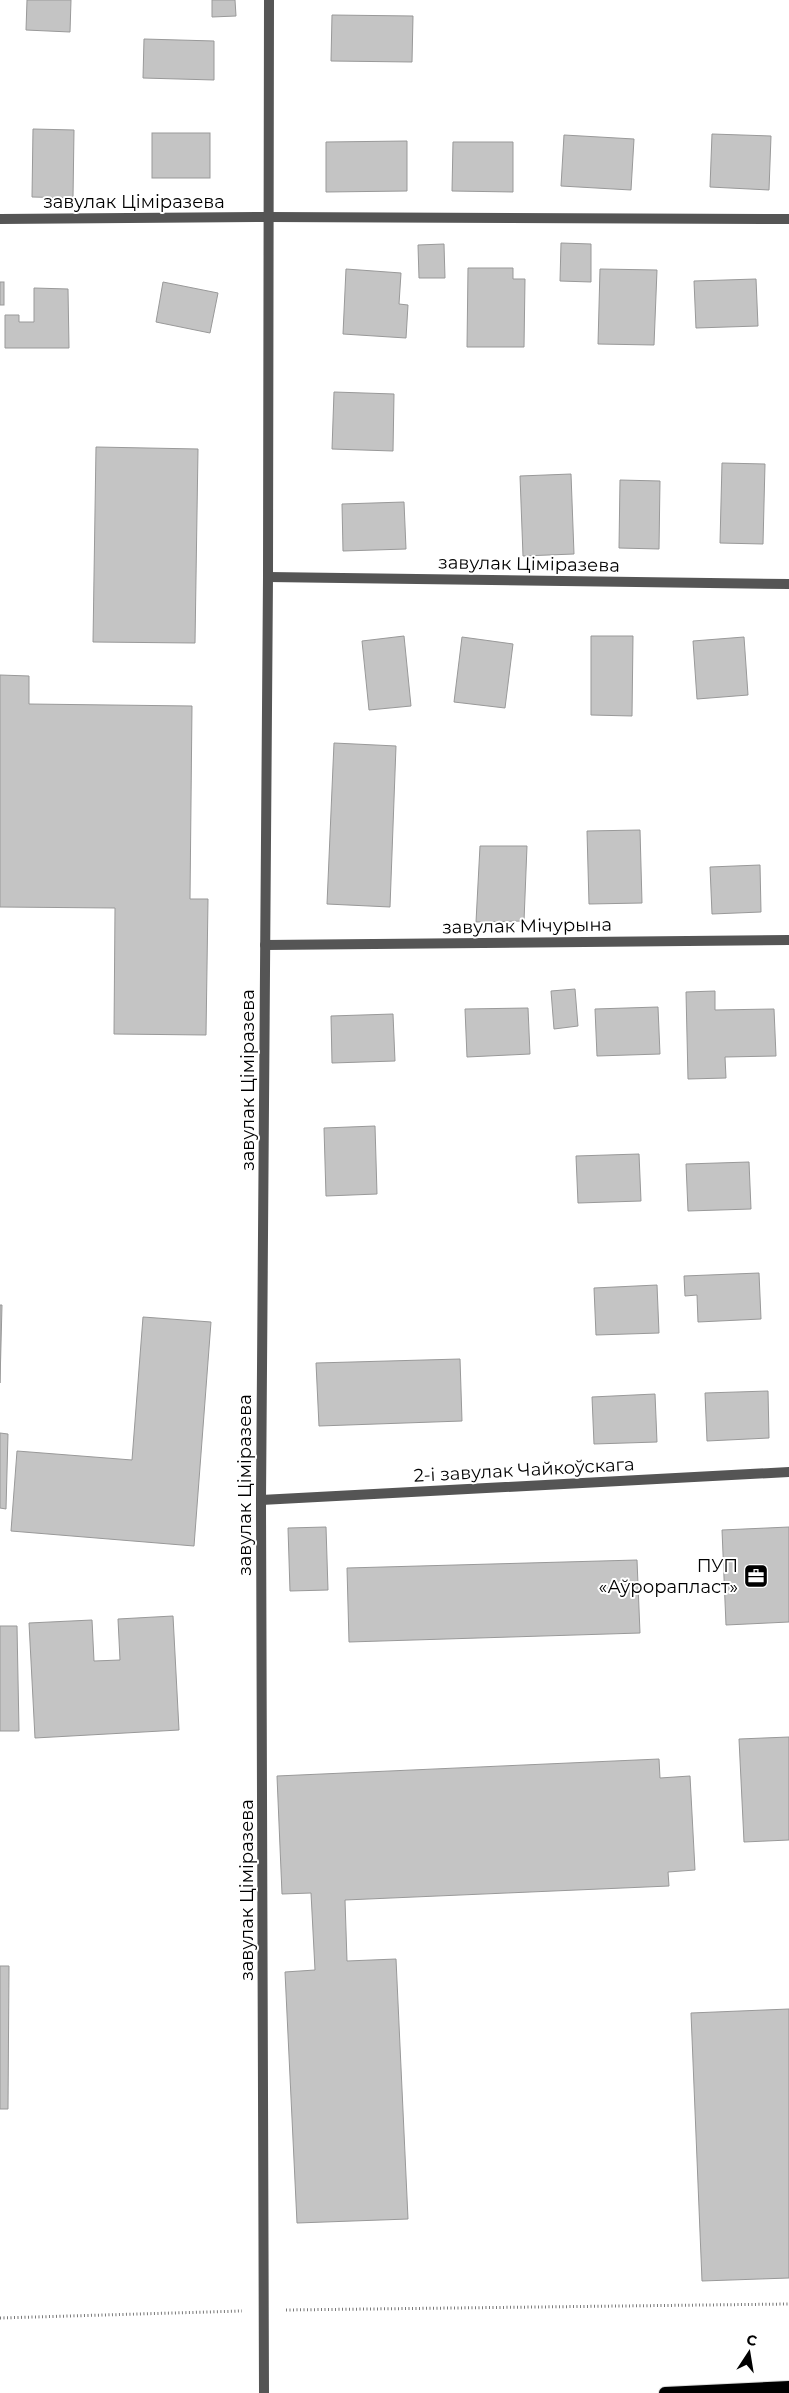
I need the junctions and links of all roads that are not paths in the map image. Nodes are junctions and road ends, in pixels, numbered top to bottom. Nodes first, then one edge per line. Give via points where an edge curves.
1 (269, 0) edge
2 (268, 217) junction
3 (0, 219) edge
4 (789, 219) edge
5 (268, 577) junction
6 (789, 584) edge
7 (789, 940) edge
8 (265, 945) junction
9 (789, 1472) edge
10 (261, 1500) junction
11 (789, 2387) edge
12 (264, 2393) edge
13 (665, 2393) edge

1 - 2 street, завулак Ціміразева
2 - 3 street, завулак Ціміразева
2 - 4 street, завулак Ціміразева
2 - 5 street, завулак Ціміразева
5 - 6 street, завулак Ціміразева
5 - 8 street, завулак Ціміразева
7 - 8 street, завулак Мічурына
8 - 10 street, завулак Ціміразева
9 - 10 street, 2-і завулак Чайкоўскага
10 - 12 street, завулак Ціміразева
11 - 13 main road

